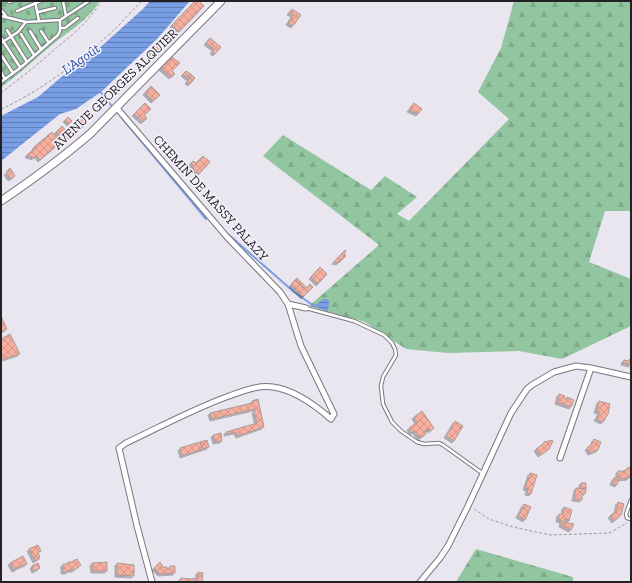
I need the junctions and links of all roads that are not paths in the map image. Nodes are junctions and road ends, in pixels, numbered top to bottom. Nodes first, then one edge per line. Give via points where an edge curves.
1 (41, 1) edge
2 (63, 1) edge
3 (89, 1) edge
4 (221, 1) edge
5 (35, 2) edge
6 (56, 8) dead end
7 (1, 10) edge
8 (17, 11) dead end
9 (38, 12) junction
10 (1, 16) edge
11 (66, 16) junction
12 (6, 17) junction
13 (78, 18) dead end
14 (60, 20) junction
15 (39, 21) junction
16 (26, 22) junction
17 (60, 28) junction
18 (7, 30) dead end
19 (41, 30) dead end
20 (30, 31) dead end
21 (52, 32) dead end
22 (21, 34) dead end
23 (11, 37) junction
24 (56, 37) junction
25 (1, 38) edge
26 (2, 42) edge
27 (49, 43) junction
28 (42, 49) junction
29 (1, 55) edge
30 (34, 55) junction
31 (27, 62) junction
32 (20, 68) junction
33 (1, 72) edge
34 (13, 73) junction
35 (5, 79) junction
36 (1, 82) edge
37 (116, 107) junction
38 (1, 200) edge
39 (288, 304) junction
40 (306, 308) joint
41 (591, 368) junction
42 (631, 377) edge
43 (560, 458) dead end
44 (483, 474) junction
45 (631, 500) edge
46 (631, 520) edge
47 (152, 582) edge
48 (420, 582) edge

1 - 5 lane
2 - 11 lane
3 - 11 lane
4 - 37 main road, AVENUE GEORGES ALQUIER
5 - 8 lane
5 - 9 lane
6 - 9 lane
7 - 12 lane
9 - 15 lane
10 - 12 lane
11 - 14 lane
12 - 16 lane
13 - 17 lane via 65,28
14 - 15 lane
14 - 17 lane
15 - 16 lane
16 - 23 lane
17 - 24 lane
18 - 23 lane
19 - 27 lane
20 - 28 lane
21 - 24 lane
22 - 30 lane
23 - 26 lane
23 - 31 lane
24 - 27 lane
25 - 26 lane
26 - 32 lane
27 - 28 lane
28 - 30 lane
29 - 34 lane
30 - 31 lane
31 - 32 lane
32 - 34 lane
33 - 35 lane
34 - 35 lane
35 - 36 lane
37 - 38 main road, AVENUE GEORGES ALQUIER via 67,154
37 - 39 street, CHEMIN DE MASSY PALAZY
39 - 40 street
39 - 47 street via 301,346 334,414 331,419 316,406 296,394 281,389 253,388 206,404 119,448
40 - 44 lane via 354,321 384,335 395,349 396,355 383,377 381,386 383,404 392,422 417,442 443,445
41 - 42 street
41 - 43 street
41 - 44 street via 576,366 554,372 527,389 511,413
44 - 48 street via 440,558
45 - 46 lane via 626,514

